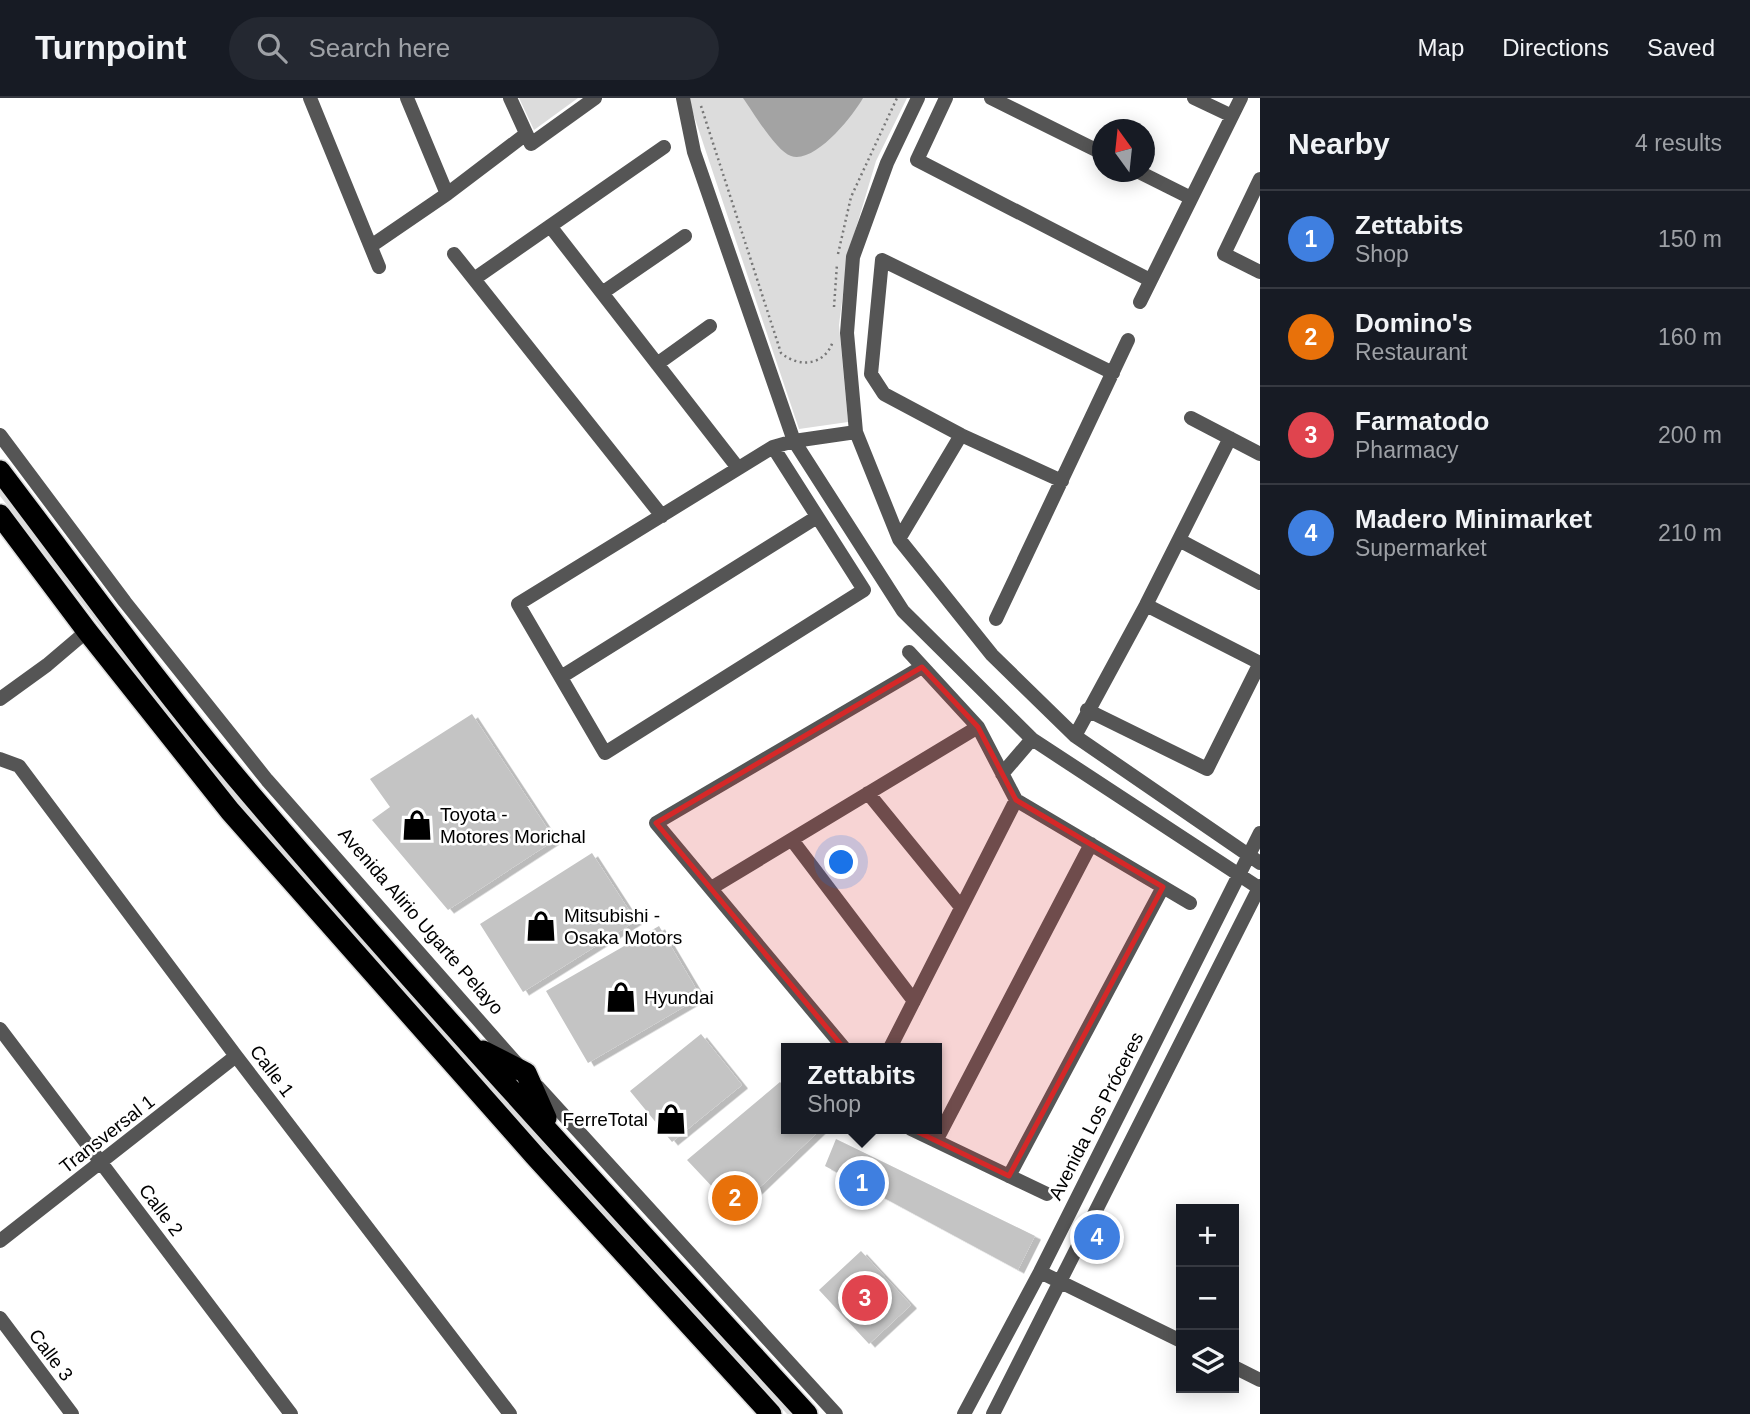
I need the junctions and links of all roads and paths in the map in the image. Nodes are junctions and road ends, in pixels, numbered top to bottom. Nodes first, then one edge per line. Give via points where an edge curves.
1 (310, 98) edge
2 (407, 98) edge
3 (510, 98) edge
4 (595, 98) edge
5 (683, 98) edge
6 (699, 98) edge
7 (918, 98) edge
8 (946, 98) edge
9 (991, 98) edge
10 (1194, 98) edge
11 (1241, 98) edge
12 (1232, 116) junction
13 (526, 134) junction
14 (664, 147) dead end
15 (1092, 148) edge
16 (1260, 179) edge
17 (1155, 180) edge
18 (447, 194) junction
19 (1191, 198) junction
20 (550, 226) junction
21 (685, 236) dead end
22 (371, 246) junction
23 (454, 254) dead end
24 (379, 267) dead end
25 (1260, 272) edge
26 (474, 279) junction
27 (1150, 280) junction
28 (602, 293) junction
29 (1140, 302) dead end
30 (710, 326) dead end
31 (1128, 340) dead end
32 (781, 352) dead end
33 (657, 364) junction
34 (1113, 373) junction
35 (1191, 418) dead end
36 (856, 432) junction
37 (0, 435) edge
38 (961, 435) junction
39 (1230, 438) junction
40 (794, 441) junction
41 (773, 447) junction
42 (1260, 454) edge
43 (738, 468) junction
44 (0, 471) edge
45 (1062, 481) junction
46 (0, 515) edge
47 (662, 516) junction
48 (817, 517) junction
49 (899, 539) junction
50 (1179, 540) junction
51 (1260, 583) edge
52 (1146, 605) junction
53 (996, 619) dead end
54 (87, 631) junction
55 (909, 652) dead end
56 (1260, 663) edge
57 (922, 667) junction
58 (561, 677) junction
59 (0, 699) edge
60 (1087, 710) junction
61 (978, 727) junction
62 (1075, 736) junction
63 (1032, 739) junction
64 (0, 759) edge
65 (1002, 774) junction
66 (868, 793) junction
67 (1016, 800) junction
68 (1260, 833) edge
69 (792, 840) junction
70 (1091, 844) junction
71 (1254, 859) edge
72 (1238, 876) junction
73 (713, 887) junction
74 (1163, 887) junction
75 (1260, 887) edge
76 (1190, 902) dead end
77 (961, 907) junction
78 (914, 1001) junction
79 (0, 1029) edge
80 (840, 1043) edge
81 (893, 1043) edge
82 (472, 1045) junction
83 (236, 1056) junction
84 (526, 1073) junction
85 (942, 1129) edge
86 (922, 1134) edge
87 (939, 1134) edge
88 (555, 1138) junction
89 (936, 1140) junction
90 (101, 1163) junction
91 (1009, 1176) junction
92 (1047, 1194) dead end
93 (0, 1241) edge
94 (1040, 1272) junction
95 (1062, 1282) junction
96 (0, 1318) edge
97 (1176, 1339) edge
98 (1239, 1370) edge
99 (1260, 1380) edge
100 (981, 1382) junction
101 (1003, 1395) junction
102 (72, 1414) edge
103 (291, 1414) edge
104 (510, 1414) edge
105 (771, 1414) edge
106 (807, 1414) edge
107 (836, 1414) edge
108 (964, 1414) edge
109 (993, 1414) edge

1 - 22 street
2 - 18 street
3 - 13 street
4 - 13 street via 531,144
5 - 40 street via 694,152
6 - 32 path
7 - 36 street via 887,163 853,257 847,333
8 - 27 street via 917,160
9 - 15 street
10 - 12 street
11 - 12 street
12 - 19 street
13 - 18 street
14 - 20 street
16 - 25 street via 1224,254
17 - 19 street
18 - 22 street
19 - 27 street
20 - 26 street
20 - 28 street
21 - 28 street
22 - 24 street
23 - 26 street
26 - 47 street
27 - 29 street
28 - 33 street
30 - 33 street
31 - 34 street
33 - 43 street
34 - 38 street via 882,260 871,374 884,394
34 - 45 street
35 - 39 street
36 - 40 street
36 - 49 street
37 - 84 street, Avenida Alirio Ugarte Pelayo via 267,780
38 - 45 street
38 - 49 street
39 - 42 street
39 - 50 street
40 - 41 street
40 - 63 street via 903,611
41 - 43 street
41 - 48 street
43 - 47 street
44 - 82 highway via 251,794
45 - 53 street
46 - 54 highway
47 - 58 street via 518,604
48 - 58 street
48 - 58 street via 864,590 606,753
49 - 62 street via 992,655
50 - 51 street
50 - 52 street
52 - 56 street
52 - 60 street
54 - 59 street
54 - 105 highway via 230,811
55 - 57 street
56 - 60 street via 1207,769
57 - 61 street
57 - 73 street via 656,823
60 - 62 street
61 - 65 street
61 - 66 street
62 - 71 street
63 - 65 street
63 - 72 street
64 - 83 street, Calle 1 via 19,766
65 - 67 street
66 - 69 street
66 - 77 street
67 - 70 street
67 - 77 street
68 - 71 street, Avenida Los Próceres
69 - 73 street
69 - 78 street
70 - 74 street
70 - 85 street
71 - 72 street, Avenida Los Próceres
72 - 75 street
72 - 94 street, Avenida Los Próceres
73 - 80 street
74 - 76 street
74 - 91 street
75 - 95 street
77 - 78 street
78 - 81 street
79 - 90 street, Calle 2
82 - 84 highway
82 - 88 highway
83 - 90 street, Transversal 1
83 - 104 street, Calle 1
84 - 88 highway
84 - 107 street, Avenida Alirio Ugarte Pelayo
86 - 89 street
87 - 89 street
88 - 106 highway
89 - 91 street
90 - 93 street, Transversal 1
90 - 103 street, Calle 2
91 - 92 street
94 - 95 street
94 - 100 street, Avenida Los Próceres
95 - 97 street
95 - 101 street
96 - 102 street, Calle 3
98 - 99 street
100 - 101 street
100 - 108 street, Avenida Los Próceres
101 - 109 street

